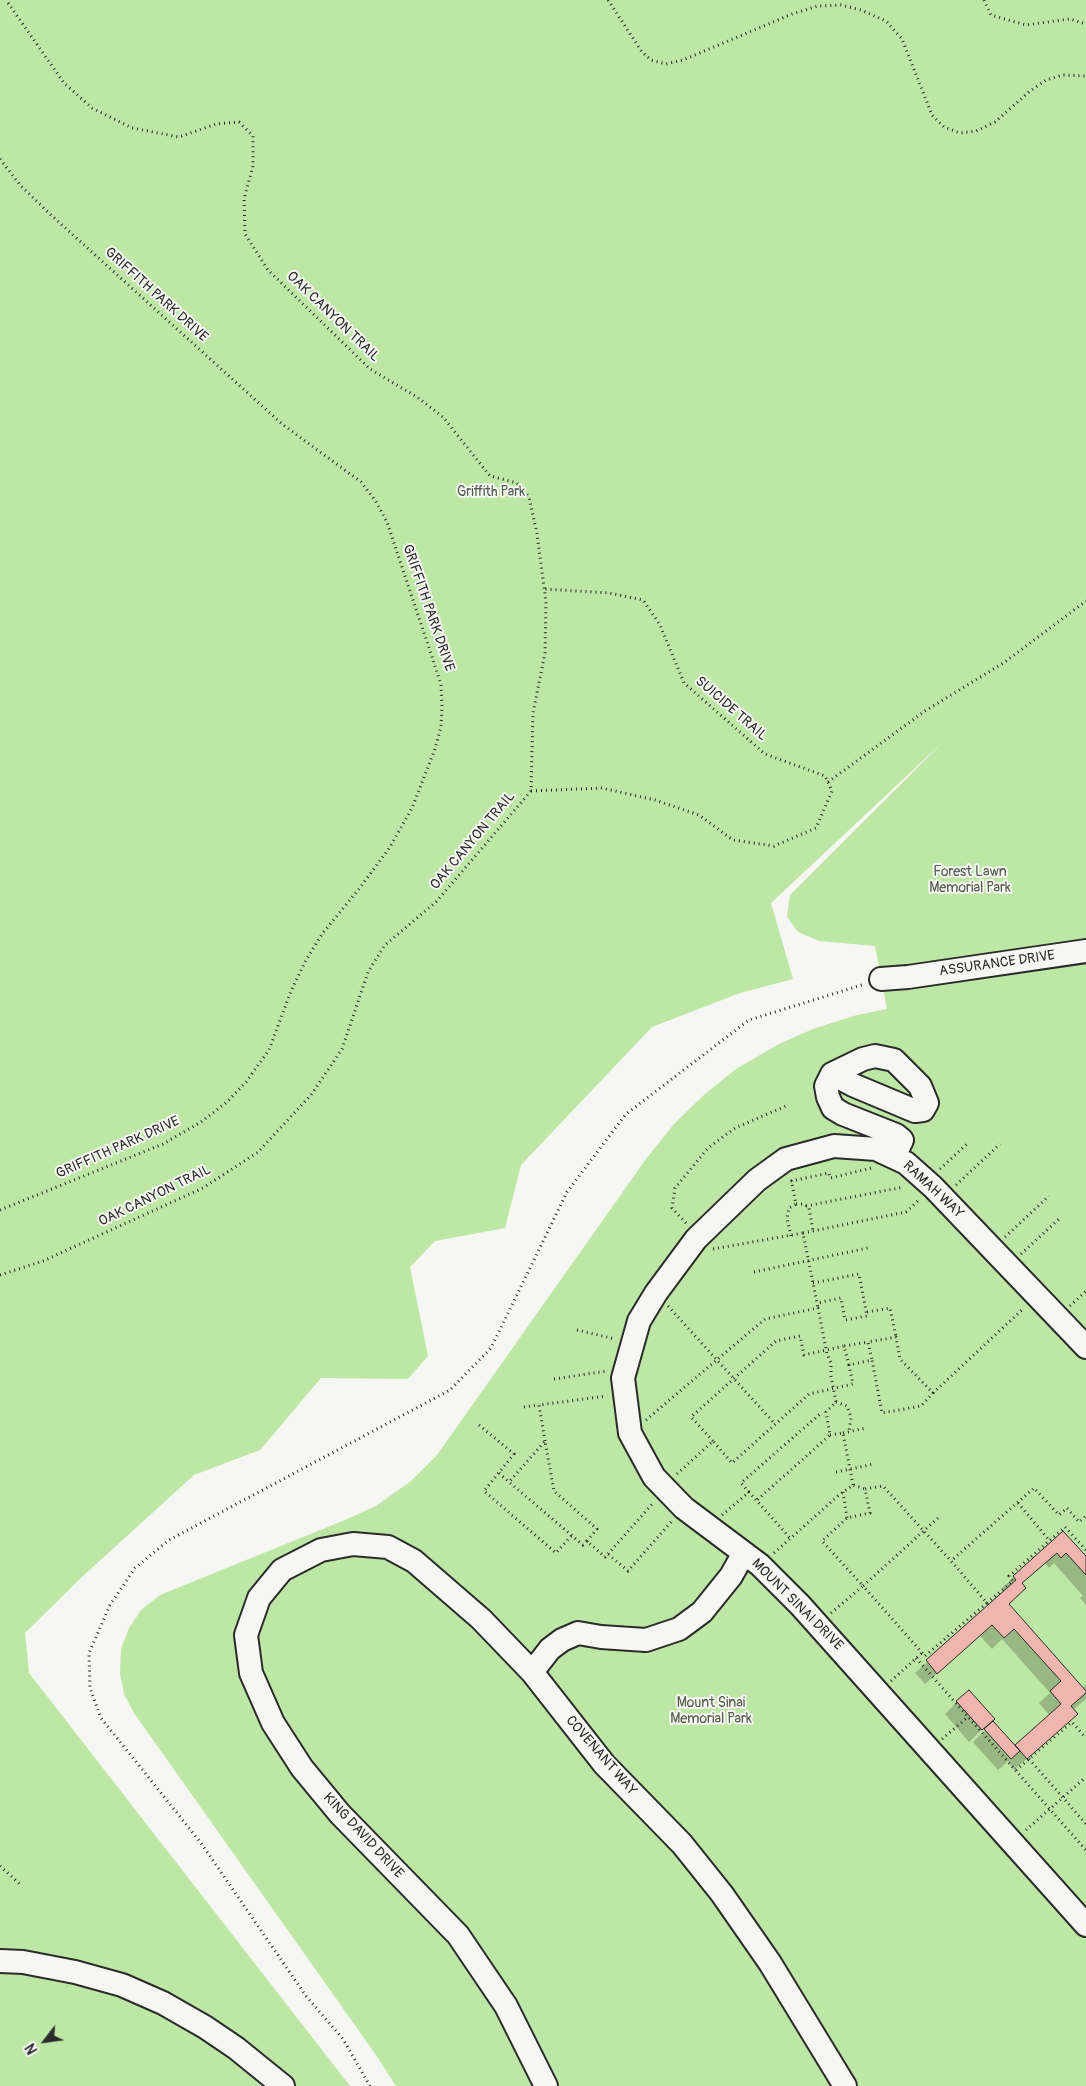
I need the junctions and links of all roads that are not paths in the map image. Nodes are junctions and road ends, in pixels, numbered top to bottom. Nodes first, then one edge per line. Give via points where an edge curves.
1 (1086, 951) edge
2 (881, 979) road end
3 (832, 1074) dead end
4 (894, 1157) junction
5 (699, 1236) joint
6 (1086, 1347) edge
7 (752, 1559) junction
8 (282, 1570) joint
9 (532, 1672) junction
10 (1086, 1924) edge
11 (0, 1961) edge
12 (283, 2086) edge
13 (546, 2086) edge
14 (845, 2086) edge

1 - 2 street, ASSURANCE DRIVE
3 - 4 street via 826,1086 833,1108 896,1135 902,1140
4 - 5 street, RAMAH WAY via 876,1149 834,1146 786,1159 757,1180
4 - 6 street, RAMAH WAY via 906,1163 934,1188
5 - 7 street, MOUNT SINAI DRIVE via 638,1321 623,1378 630,1433 654,1478 684,1508
7 - 9 street via 731,1576 702,1612 679,1629 646,1640 578,1633 550,1649
7 - 10 street, MOUNT SINAI DRIVE via 818,1624
8 - 9 street, COVENANT WAY via 322,1550 353,1544 388,1547 414,1561 481,1619
8 - 13 street, KING DAVID DRIVE via 259,1598 246,1635 251,1673 273,1723 302,1768 340,1814 458,1935 506,2006
9 - 14 street, COVENANT WAY via 604,1764 682,1844 722,1894 770,1963
11 - 12 street via 75,1972 163,2003 236,2048

